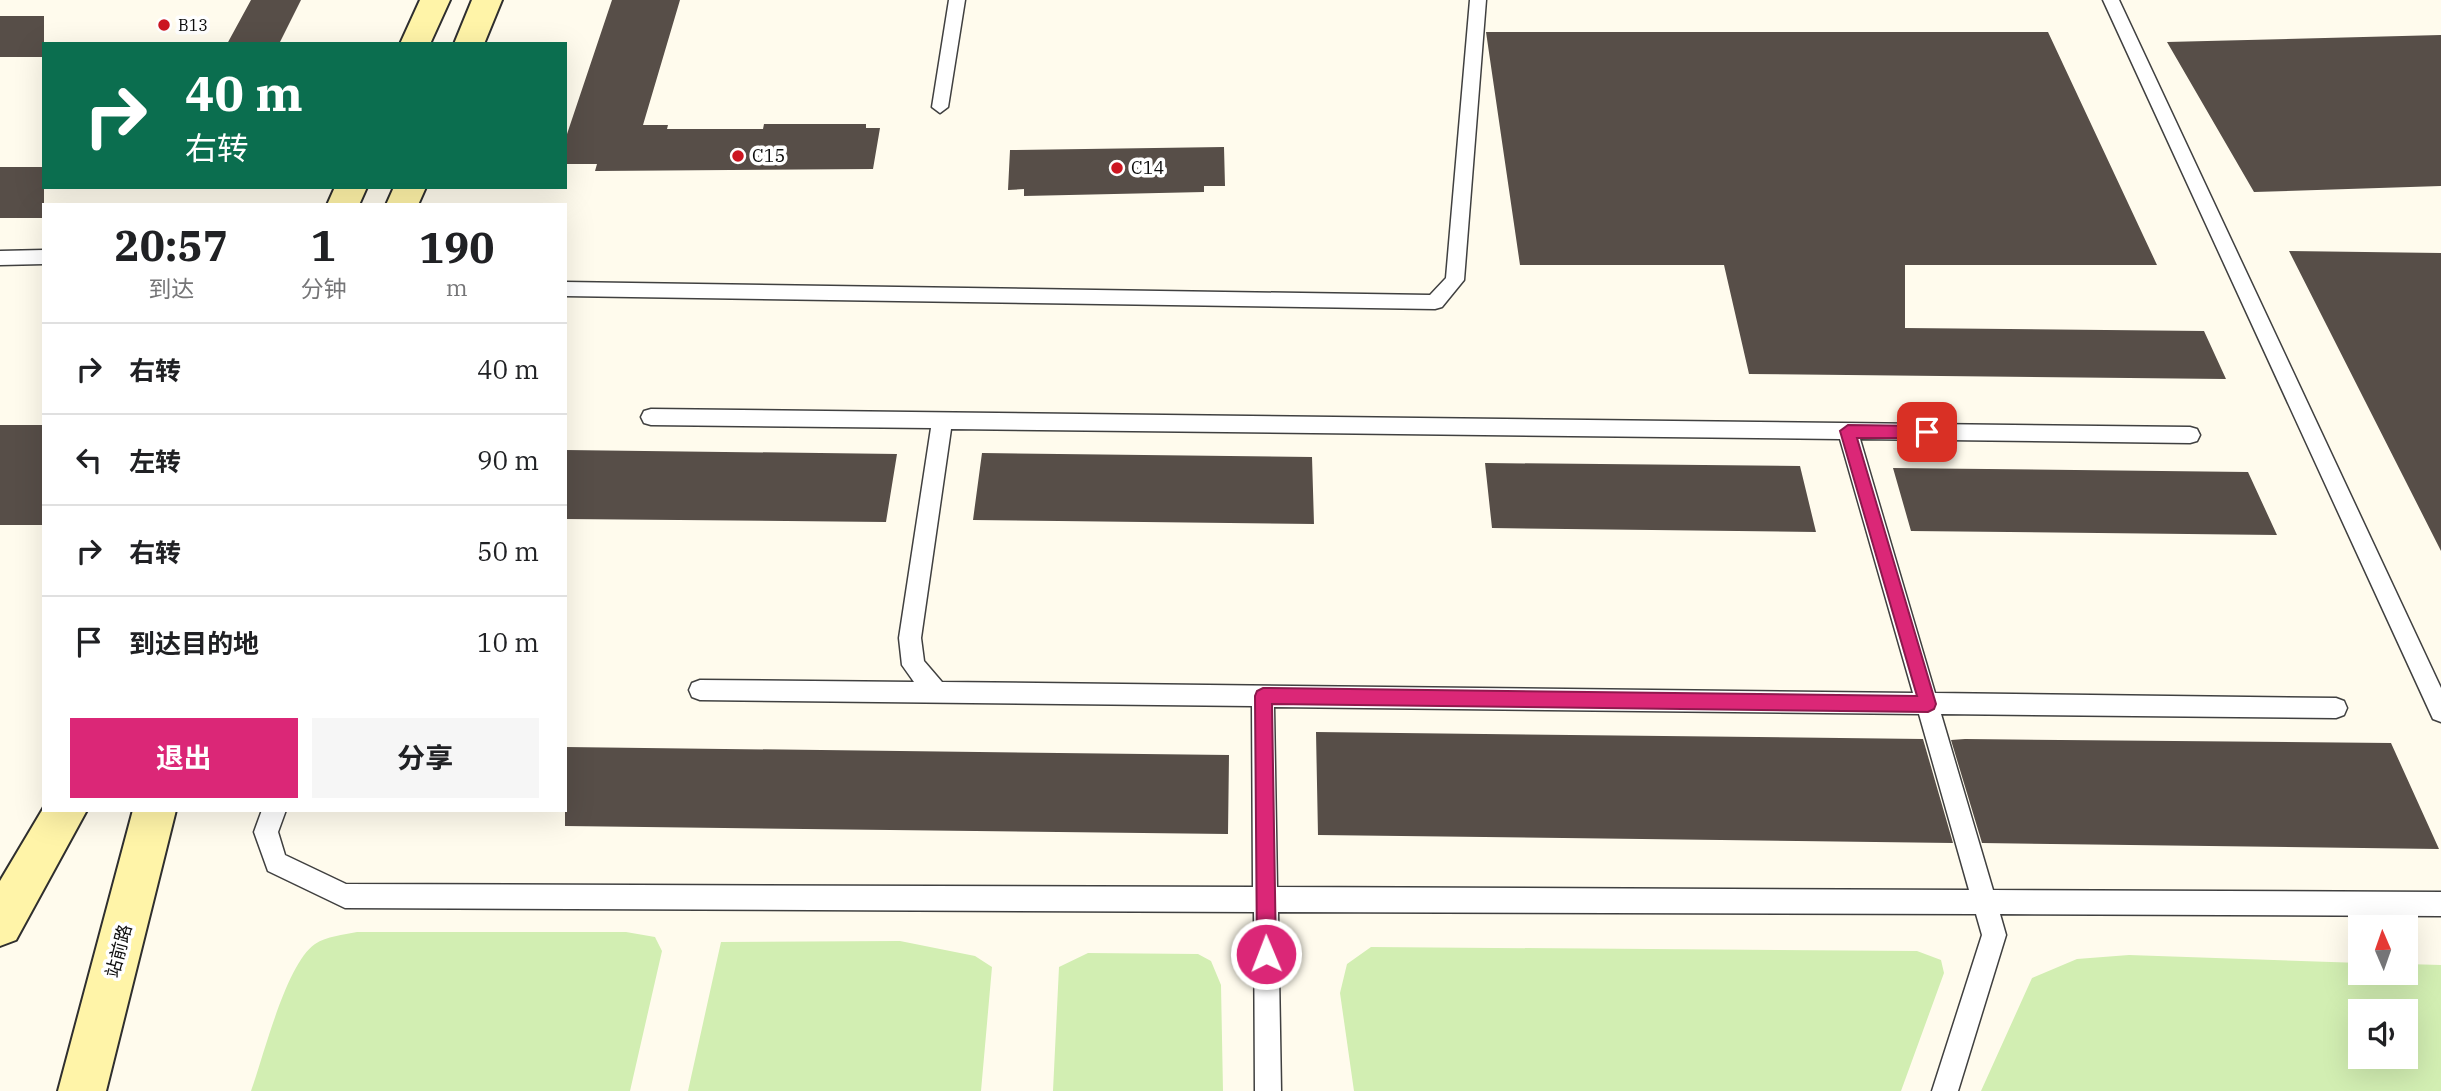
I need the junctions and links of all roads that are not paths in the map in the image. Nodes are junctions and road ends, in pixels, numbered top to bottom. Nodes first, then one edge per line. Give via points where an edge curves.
1 (435, 0) edge
2 (487, 0) edge
3 (957, 0) edge
4 (1478, 0) edge
5 (2111, 0) edge
6 (416, 42) edge
7 (470, 42) edge
8 (940, 107) dead end
9 (42, 257) edge
10 (0, 258) edge
11 (567, 289) edge
12 (651, 418) dead end
13 (942, 421) junction
14 (1848, 431) junction
15 (2190, 435) dead end
16 (700, 690) dead end
17 (937, 693) junction
18 (1263, 696) junction
19 (1928, 704) junction
20 (2336, 708) dead end
21 (2441, 712) edge
22 (65, 812) edge
23 (154, 812) edge
24 (273, 812) edge
25 (1266, 899) junction
26 (1986, 901) junction
27 (2441, 904) edge
28 (0, 924) edge
29 (82, 1091) edge
30 (1268, 1091) edge
31 (1945, 1091) edge

1 - 6 street
2 - 7 street
3 - 8 lane
4 - 11 lane via 1455,280 1435,302
5 - 21 lane
9 - 10 lane
12 - 13 lane
13 - 14 lane
13 - 17 lane via 910,638 913,665
14 - 15 lane
14 - 19 lane
16 - 17 lane
17 - 18 lane
18 - 19 lane
18 - 25 lane
19 - 20 lane
19 - 26 lane
22 - 28 street
23 - 29 street, 站前路
24 - 25 lane via 266,832 276,863 345,896
25 - 26 lane
25 - 30 lane
26 - 27 lane
26 - 31 lane via 1994,934

